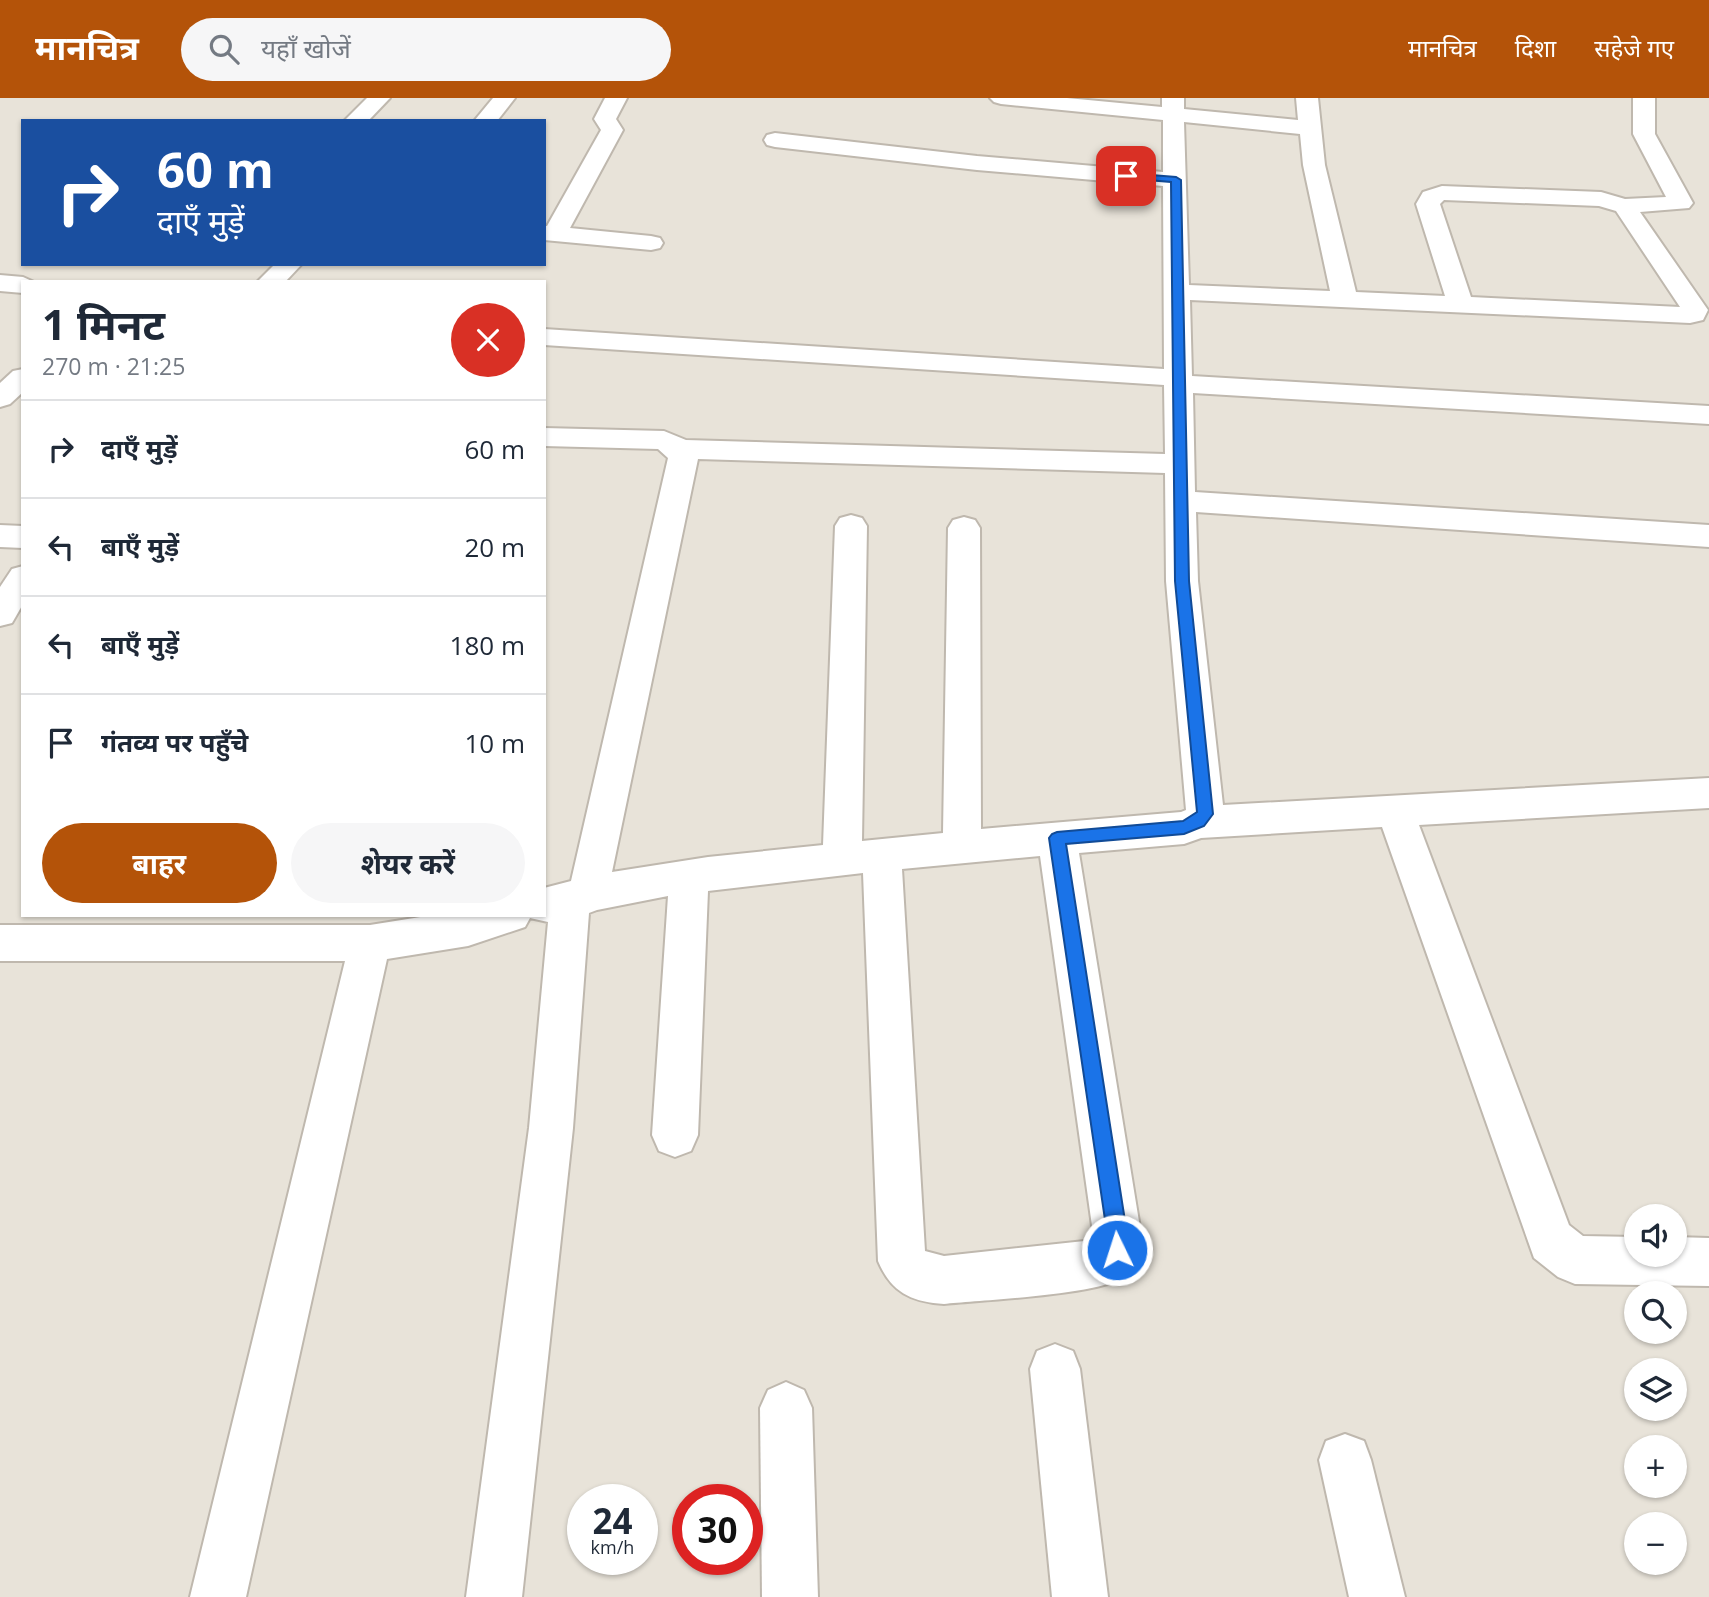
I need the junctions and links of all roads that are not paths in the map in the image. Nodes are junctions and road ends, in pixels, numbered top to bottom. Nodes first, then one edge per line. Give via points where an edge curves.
1 (379, 98) edge
2 (504, 98) edge
3 (616, 98) edge
4 (1001, 98) edge
5 (1307, 98) edge
6 (1644, 98) edge
7 (1173, 106) edge
8 (357, 119) edge
9 (487, 119) edge
10 (1310, 128) junction
11 (775, 141) dead end
12 (1176, 180) junction
13 (1624, 206) junction
14 (550, 233) edge
15 (651, 243) dead end
16 (288, 266) edge
17 (272, 280) edge
18 (0, 283) edge
19 (21, 285) edge
20 (1178, 292) junction
21 (1345, 299) junction
22 (1461, 305) junction
23 (546, 337) edge
24 (21, 378) edge
25 (1179, 381) junction
26 (0, 398) edge
27 (1709, 415) edge
28 (546, 437) edge
29 (680, 449) junction
30 (1181, 464) junction
31 (1181, 501) junction
32 (851, 526) dead end
33 (964, 528) dead end
34 (0, 536) edge
35 (1709, 536) edge
36 (21, 537) edge
37 (21, 581) edge
38 (0, 614) edge
39 (1709, 793) edge
40 (1395, 811) junction
41 (1198, 822) junction
42 (1057, 838) junction
43 (962, 846) junction
44 (862, 857) junction
45 (689, 877) junction
46 (567, 900) edge
47 (504, 917) edge
48 (0, 943) edge
49 (370, 943) junction
50 (675, 1135) dead end
51 (1709, 1262) edge
52 (1055, 1368) dead end
53 (786, 1408) dead end
54 (1345, 1460) dead end
55 (218, 1597) edge
56 (494, 1597) edge
57 (790, 1597) edge
58 (1080, 1597) edge
59 (1377, 1597) edge

1 - 8 street
2 - 9 street
3 - 14 street via 605,119 612,130
4 - 7 street
5 - 10 street
6 - 13 street via 1644,134 1681,203
7 - 10 street
7 - 12 street
10 - 21 street via 1314,165
11 - 12 street
12 - 20 street
13 - 22 street via 1601,199 1443,193 1431,197 1428,204
13 - 22 street via 1694,314
14 - 15 street
16 - 17 street
18 - 19 street
20 - 21 street
20 - 25 street
21 - 22 street
23 - 25 street
24 - 26 street
25 - 27 street
25 - 30 street
28 - 29 street via 664,440
29 - 30 street
29 - 46 street via 683,458
30 - 31 street
31 - 35 street
31 - 41 street via 1182,581 1205,814
32 - 44 street
33 - 43 street
34 - 36 street
37 - 38 street
39 - 40 street
40 - 41 street
40 - 51 street via 1551,1241 1575,1260
41 - 42 street via 1184,828
42 - 43 street
42 - 44 street via 1117,1250 1103,1263 944,1280 920,1279 902,1261
43 - 44 street
44 - 45 street
45 - 46 street
45 - 50 street
46 - 56 street via 551,1128
47 - 49 street via 468,928
48 - 49 street
49 - 55 street
52 - 58 street
53 - 57 street
54 - 59 street

